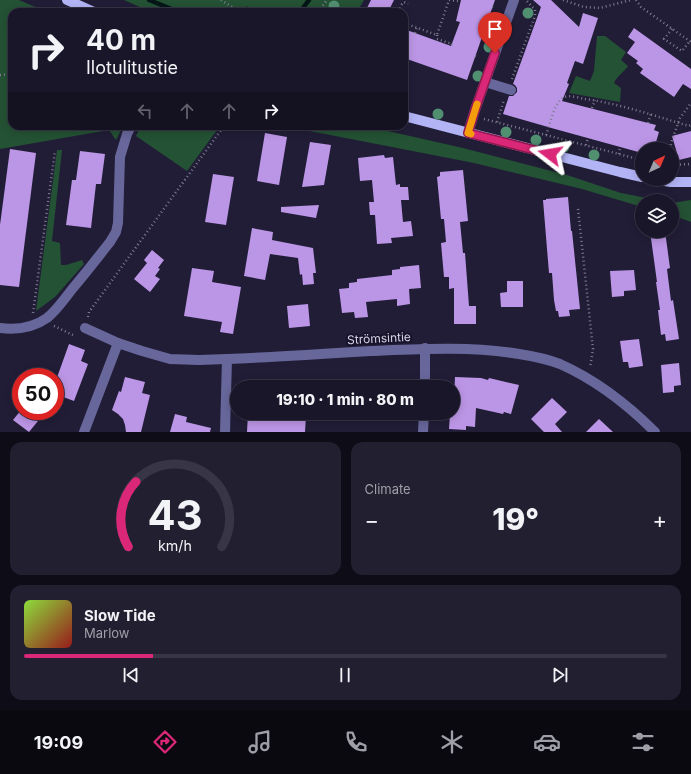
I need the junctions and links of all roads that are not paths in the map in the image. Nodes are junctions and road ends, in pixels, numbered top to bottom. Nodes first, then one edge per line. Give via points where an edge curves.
1 (68, 0) edge
2 (514, 0) edge
3 (85, 8) edge
4 (485, 82) junction
5 (509, 90) road end
6 (408, 117) edge
7 (129, 130) edge
8 (468, 133) junction
9 (635, 175) edge
10 (679, 181) edge
11 (691, 182) edge
12 (0, 328) edge
13 (85, 328) road end
14 (118, 343) junction
15 (425, 348) junction
16 (226, 360) junction
17 (425, 380) edge
18 (424, 420) edge
19 (650, 430) edge
20 (84, 432) edge
21 (225, 432) edge
22 (423, 432) edge

1 - 3 main road
2 - 4 street
4 - 5 street
4 - 8 street
6 - 8 main road
7 - 12 street via 120,157 118,223 110,242 59,306 46,318 31,326 13,330
8 - 9 main road
10 - 11 main road
13 - 14 street, Strömsintie
14 - 16 street, Strömsintie via 170,359
14 - 20 street
15 - 16 street, Strömsintie
15 - 17 street
15 - 19 street, Strömsintie via 503,351 559,364 611,393 630,408
16 - 21 street
18 - 22 street

